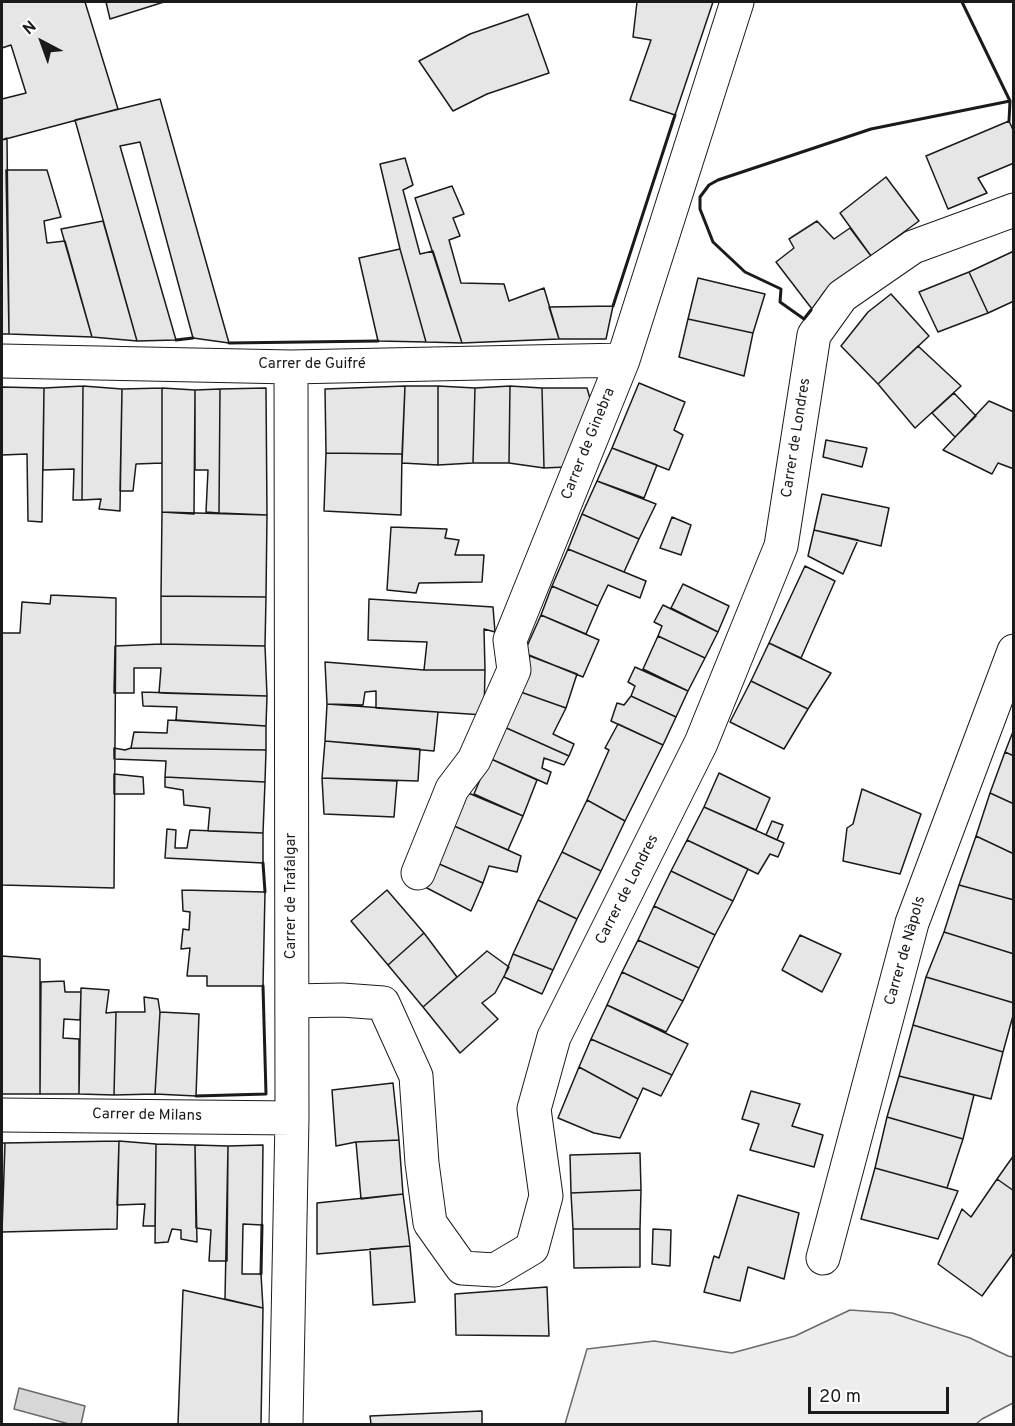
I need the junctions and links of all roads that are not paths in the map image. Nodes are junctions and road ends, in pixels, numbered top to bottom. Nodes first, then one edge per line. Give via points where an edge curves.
1 (737, 2) edge
2 (1014, 210) edge
3 (623, 360) junction
4 (2, 361) edge
5 (291, 367) junction
6 (1014, 651) edge
7 (418, 873) dead end
8 (292, 1001) junction
9 (2, 1115) edge
10 (292, 1118) junction
11 (823, 1258) dead end
12 (286, 1425) edge

1 - 3 street, Carrer de Ginebra
2 - 8 street, Carrer de Londres via 913,247 842,296 814,335 781,546 701,743 554,1036 534,1109 546,1196 532,1248 495,1270 462,1268 430,1222 416,1076 383,1003
3 - 5 street, Carrer de Guifré
3 - 7 street, Carrer de Ginebra via 510,640 514,670 474,760 452,789
4 - 5 street, Carrer de Guifré
5 - 8 street, Carrer de Trafalgar
6 - 11 street, Carrer de Nàpols via 912,923
8 - 10 street, Carrer de Trafalgar
9 - 10 street, Carrer de Milans
10 - 12 street, Carrer de Trafalgar

